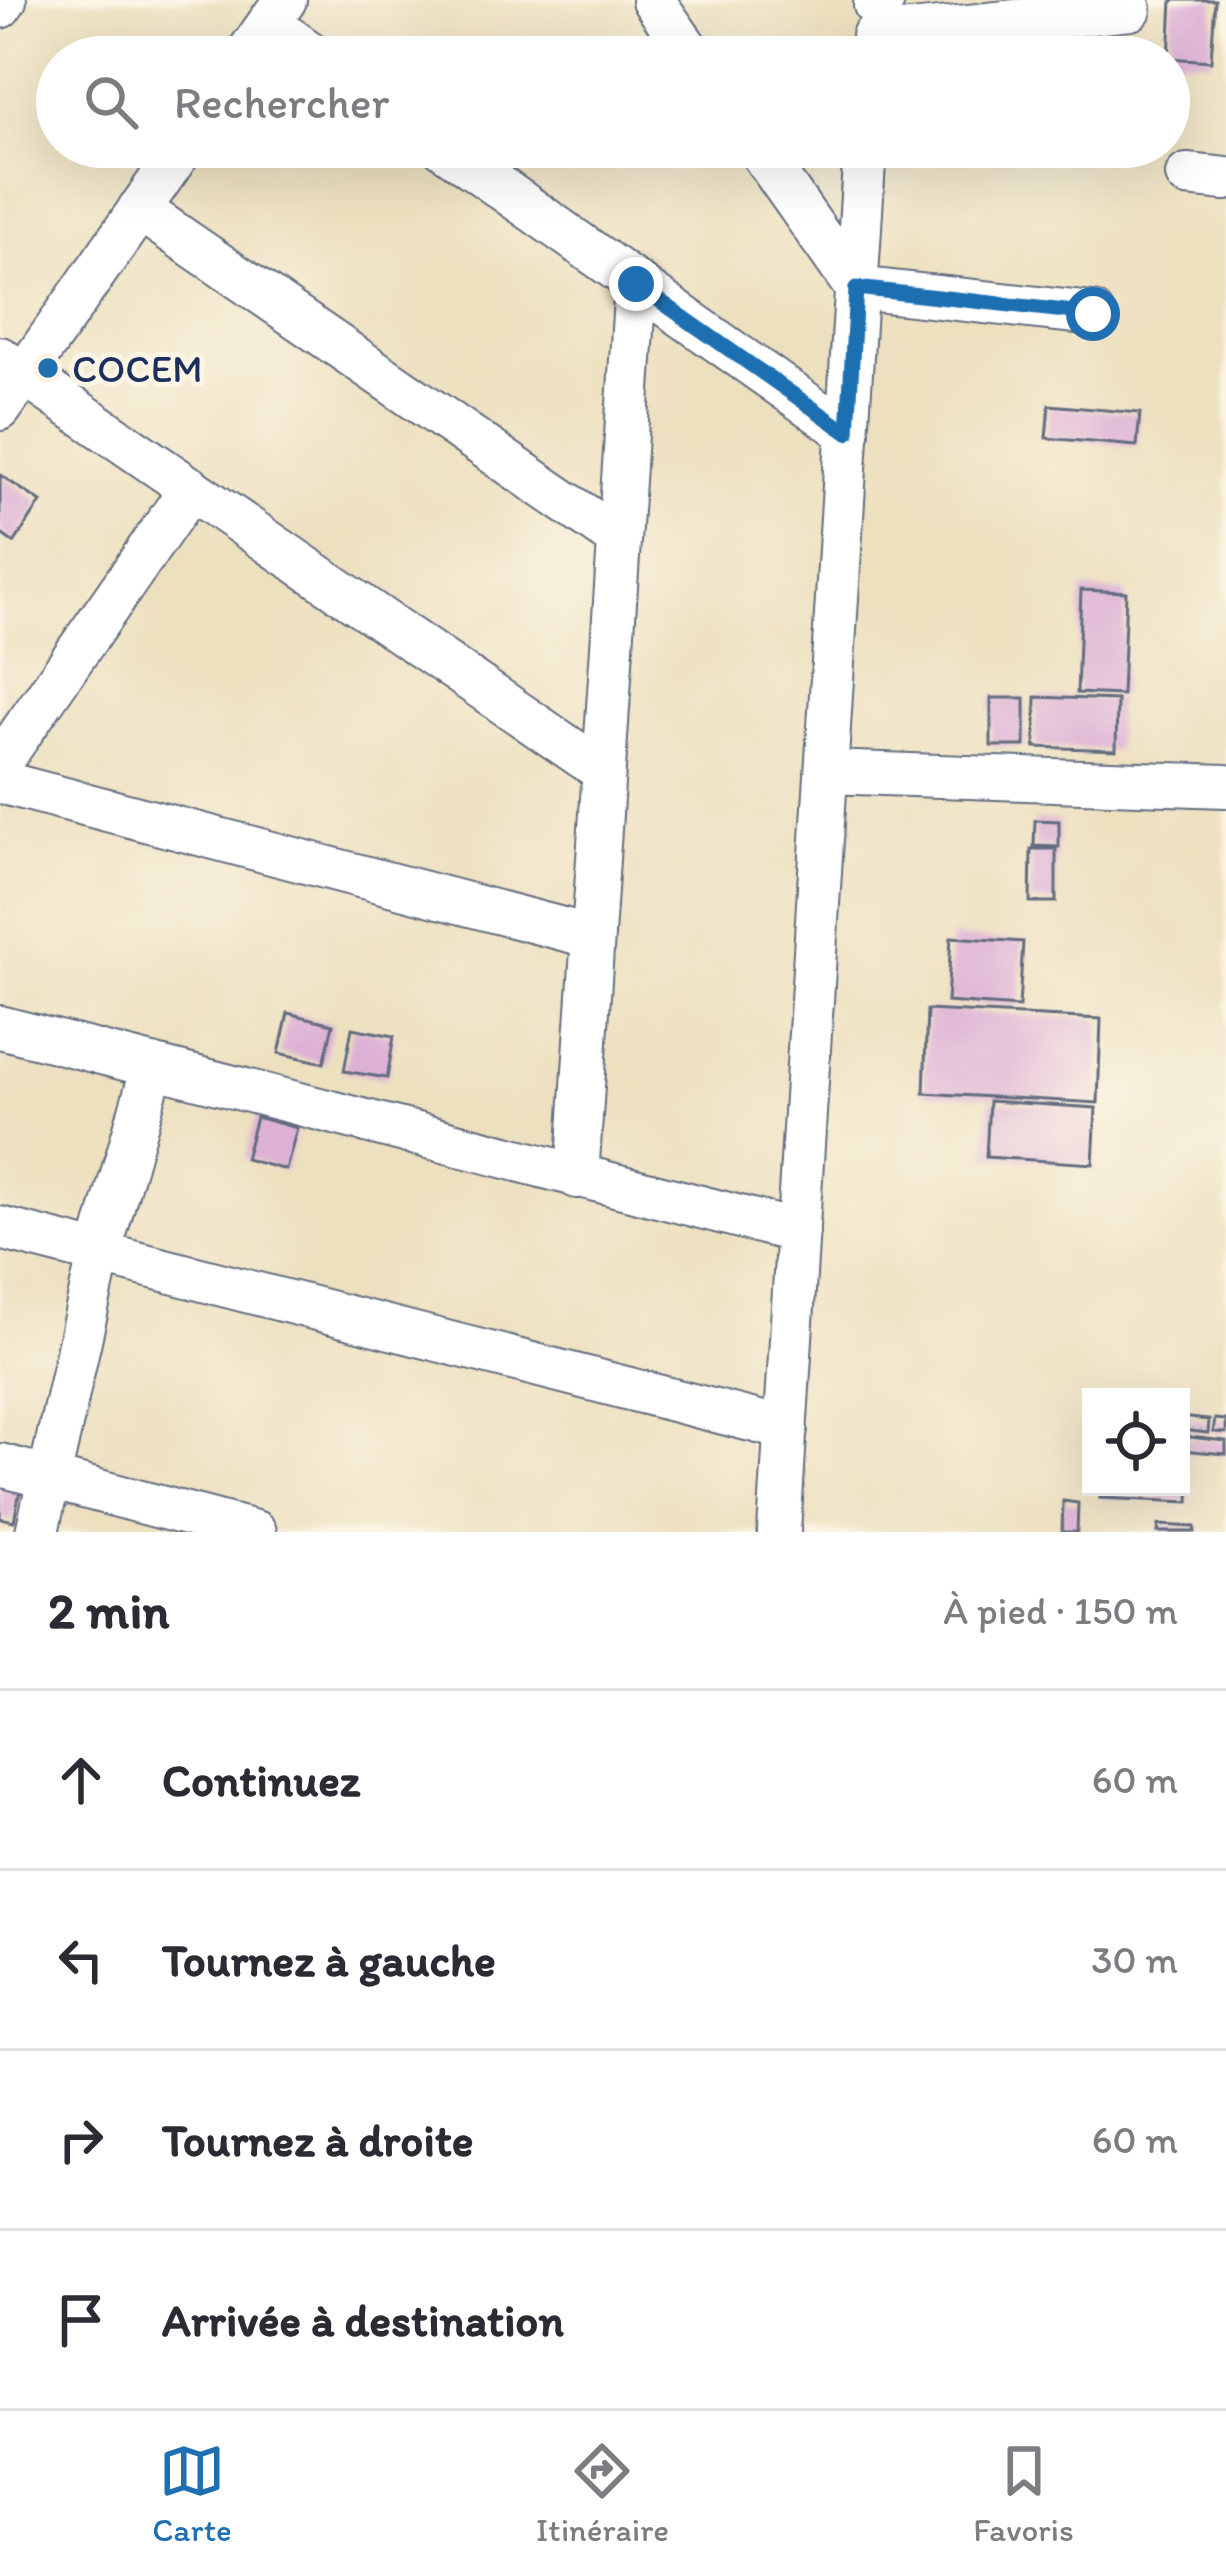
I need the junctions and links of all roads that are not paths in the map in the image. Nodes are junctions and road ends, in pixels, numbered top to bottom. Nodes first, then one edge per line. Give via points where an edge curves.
1 (653, 0) edge
2 (1130, 8) dead end
3 (875, 20) edge
4 (678, 36) edge
5 (912, 36) edge
6 (975, 36) edge
7 (168, 168) edge
8 (473, 168) edge
9 (772, 168) edge
10 (864, 168) edge
11 (140, 209) junction
12 (636, 284) junction
13 (856, 288) junction
14 (1093, 314) dead end
15 (12, 366) edge
16 (0, 409) edge
17 (848, 433) junction
18 (191, 488) junction
19 (619, 539) junction
20 (0, 763) edge
21 (604, 771) junction
22 (827, 772) junction
23 (0, 782) edge
24 (1226, 785) edge
25 (592, 938) junction
26 (0, 1027) edge
27 (153, 1066) junction
28 (577, 1177) junction
29 (0, 1228) edge
30 (798, 1232) junction
31 (99, 1255) junction
32 (786, 1429) junction
33 (0, 1465) edge
34 (51, 1479) junction
35 (37, 1532) edge
36 (255, 1532) edge
37 (779, 1532) edge

1 - 4 street
2 - 6 street
3 - 5 street
7 - 11 street
8 - 12 street
9 - 13 street
10 - 13 street
11 - 15 street
11 - 19 street
12 - 17 street
12 - 19 street
13 - 14 street
13 - 17 street
15 - 16 street
15 - 18 street
17 - 22 street
18 - 20 street
18 - 21 street
19 - 21 street
21 - 25 street
22 - 24 street
22 - 30 street
23 - 25 street
25 - 28 street
26 - 27 street
27 - 28 street
27 - 31 street
28 - 30 street
29 - 31 street
30 - 32 street
31 - 32 street
31 - 34 street
32 - 37 street
33 - 34 street
34 - 35 street
34 - 36 street

